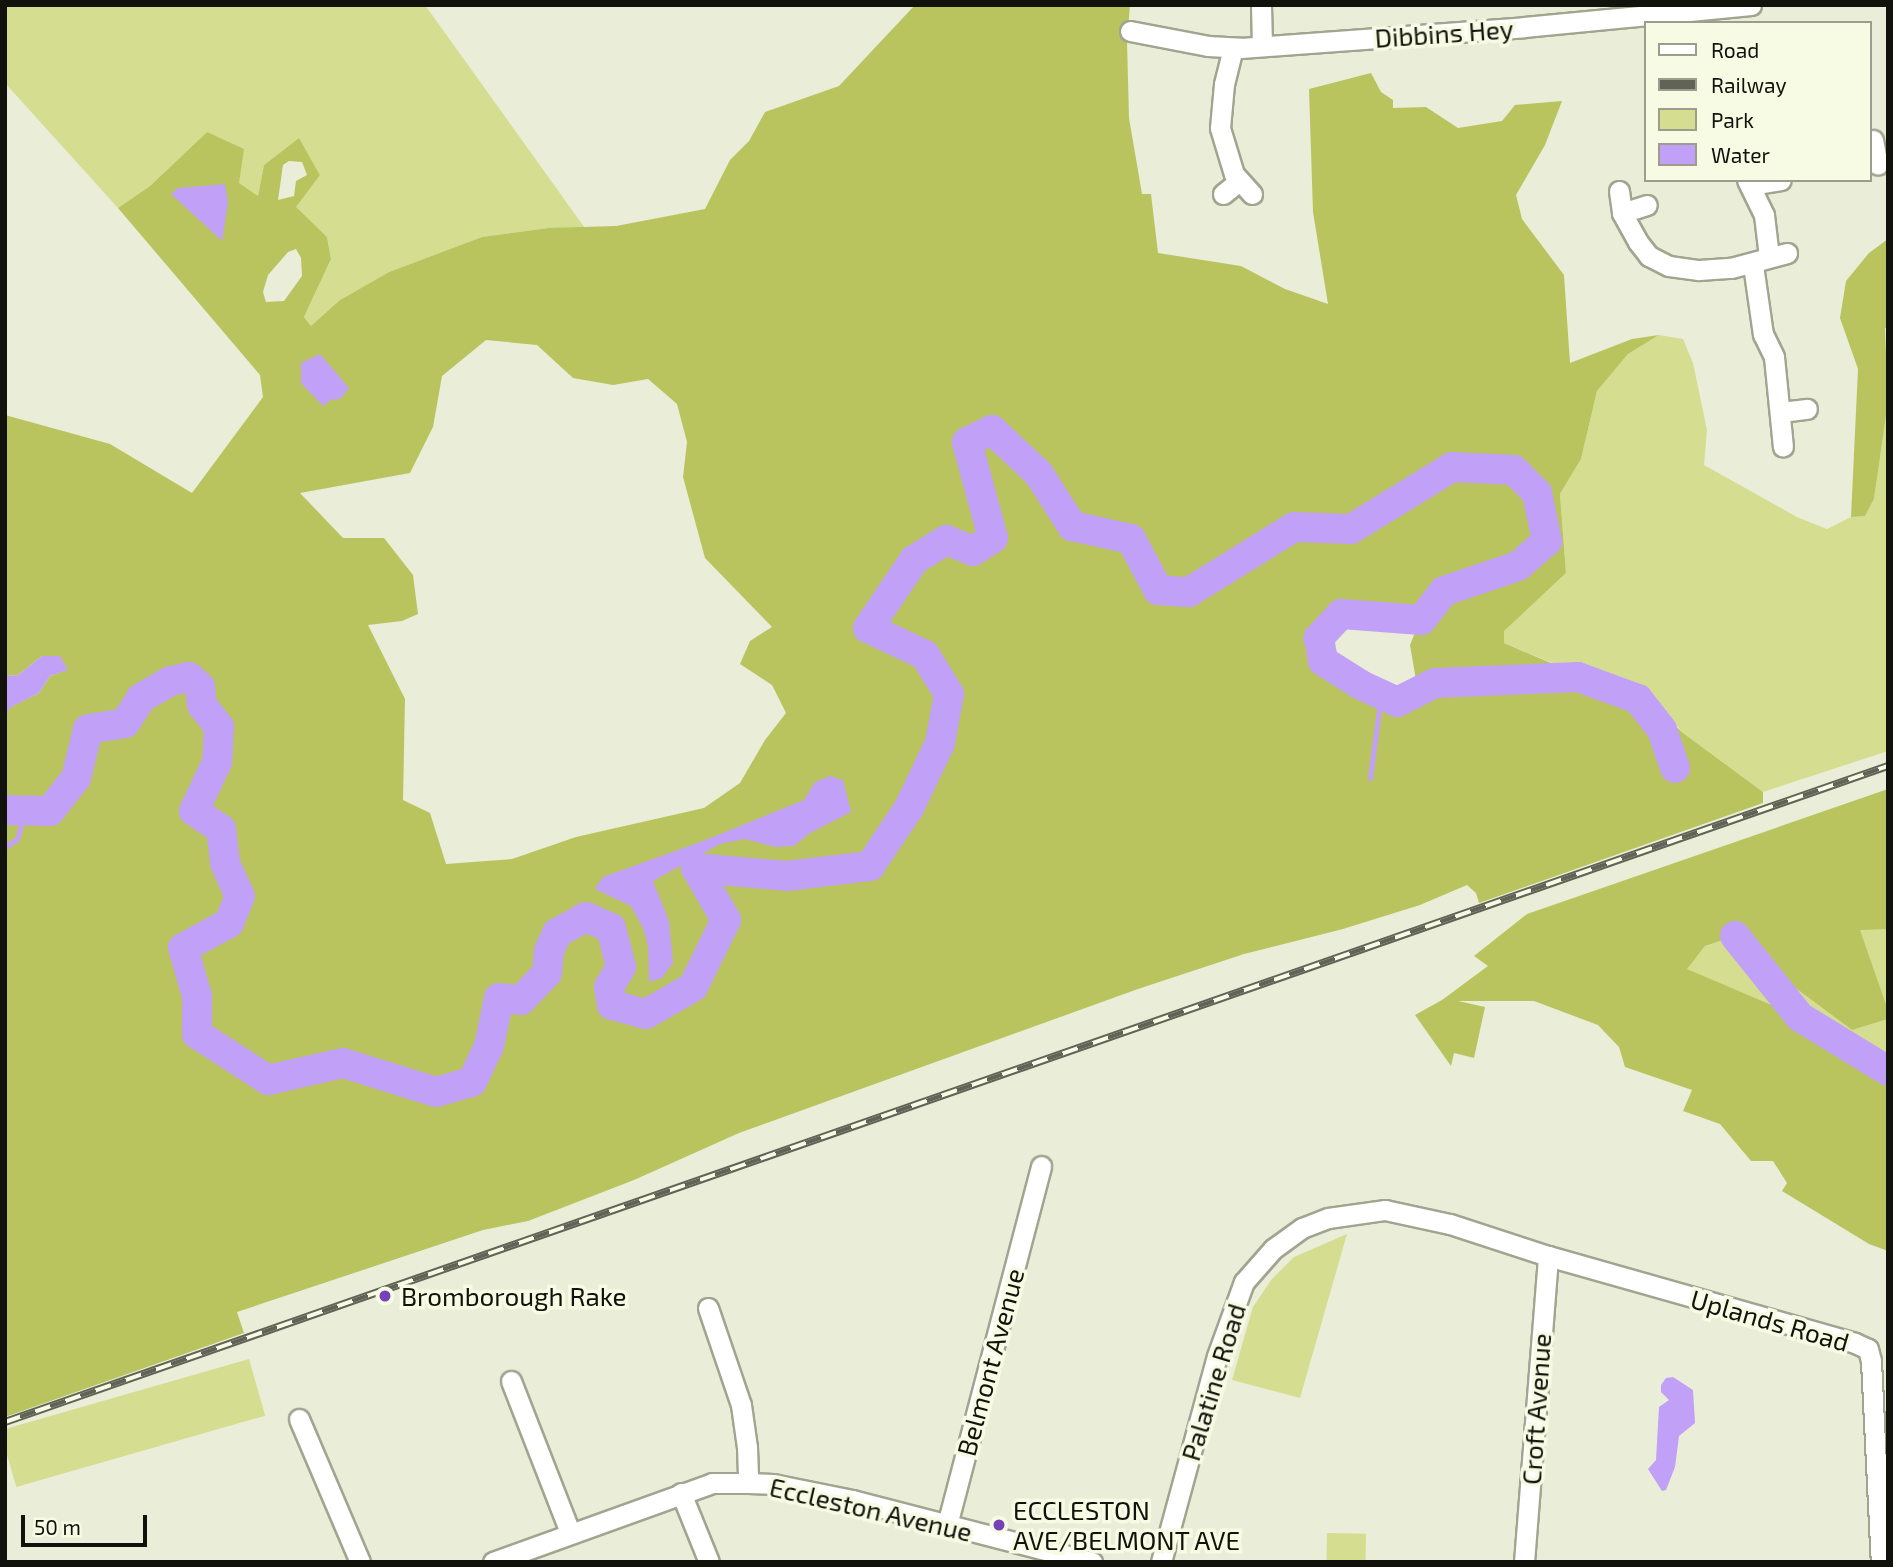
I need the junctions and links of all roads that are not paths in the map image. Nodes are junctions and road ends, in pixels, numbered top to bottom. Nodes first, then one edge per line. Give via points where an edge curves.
1 (1261, 5) edge
2 (1751, 5) edge
3 (1605, 13) edge
4 (1701, 17) edge
5 (1130, 32) dead end
6 (1262, 46) junction
7 (1233, 48) junction
8 (1873, 140) dead end
9 (1879, 165) edge
10 (1748, 183) edge
11 (1619, 191) dead end
12 (1223, 194) dead end
13 (1647, 205) dead end
14 (1622, 213) junction
15 (1770, 258) junction
16 (1807, 409) dead end
17 (1781, 412) junction
18 (1783, 447) dead end
19 (1041, 1166) dead end
20 (1548, 1256) junction
21 (708, 1308) dead end
22 (511, 1381) dead end
23 (299, 1419) dead end
24 (748, 1483) junction
25 (681, 1493) junction
26 (947, 1525) junction
27 (570, 1532) junction
28 (360, 1562) edge
29 (493, 1562) edge
30 (709, 1562) edge
31 (1092, 1562) edge
32 (1161, 1562) edge
33 (1524, 1562) edge
34 (1881, 1562) edge

1 - 6 street
2 - 4 street, Dibbins Hey
3 - 4 street, Dibbins Hey
3 - 6 street, Dibbins Hey
5 - 7 street, Dibbins Hey
6 - 7 street, Dibbins Hey
7 - 12 street via 1220,128 1227,156 1246,188
8 - 9 street
10 - 15 street via 1764,215
11 - 14 street
13 - 14 street
14 - 15 street via 1649,256 1670,266 1699,270
15 - 17 street via 1763,334 1774,357
16 - 17 street
17 - 18 street
19 - 26 street, Belmont Avenue via 1024,1197
20 - 32 street, Palatine Road via 1450,1224 1385,1210 1328,1218 1303,1228 1273,1249 1244,1282 1217,1356
20 - 33 street, Croft Avenue
20 - 34 street, Uplands Road via 1868,1349
21 - 24 street via 741,1405
22 - 27 street
23 - 28 street
24 - 25 street, Eccleston Avenue via 712,1483
24 - 26 street, Eccleston Avenue via 786,1486
25 - 27 street, Eccleston Avenue
25 - 30 street
26 - 31 street, Eccleston Avenue
27 - 29 street, Eccleston Avenue

